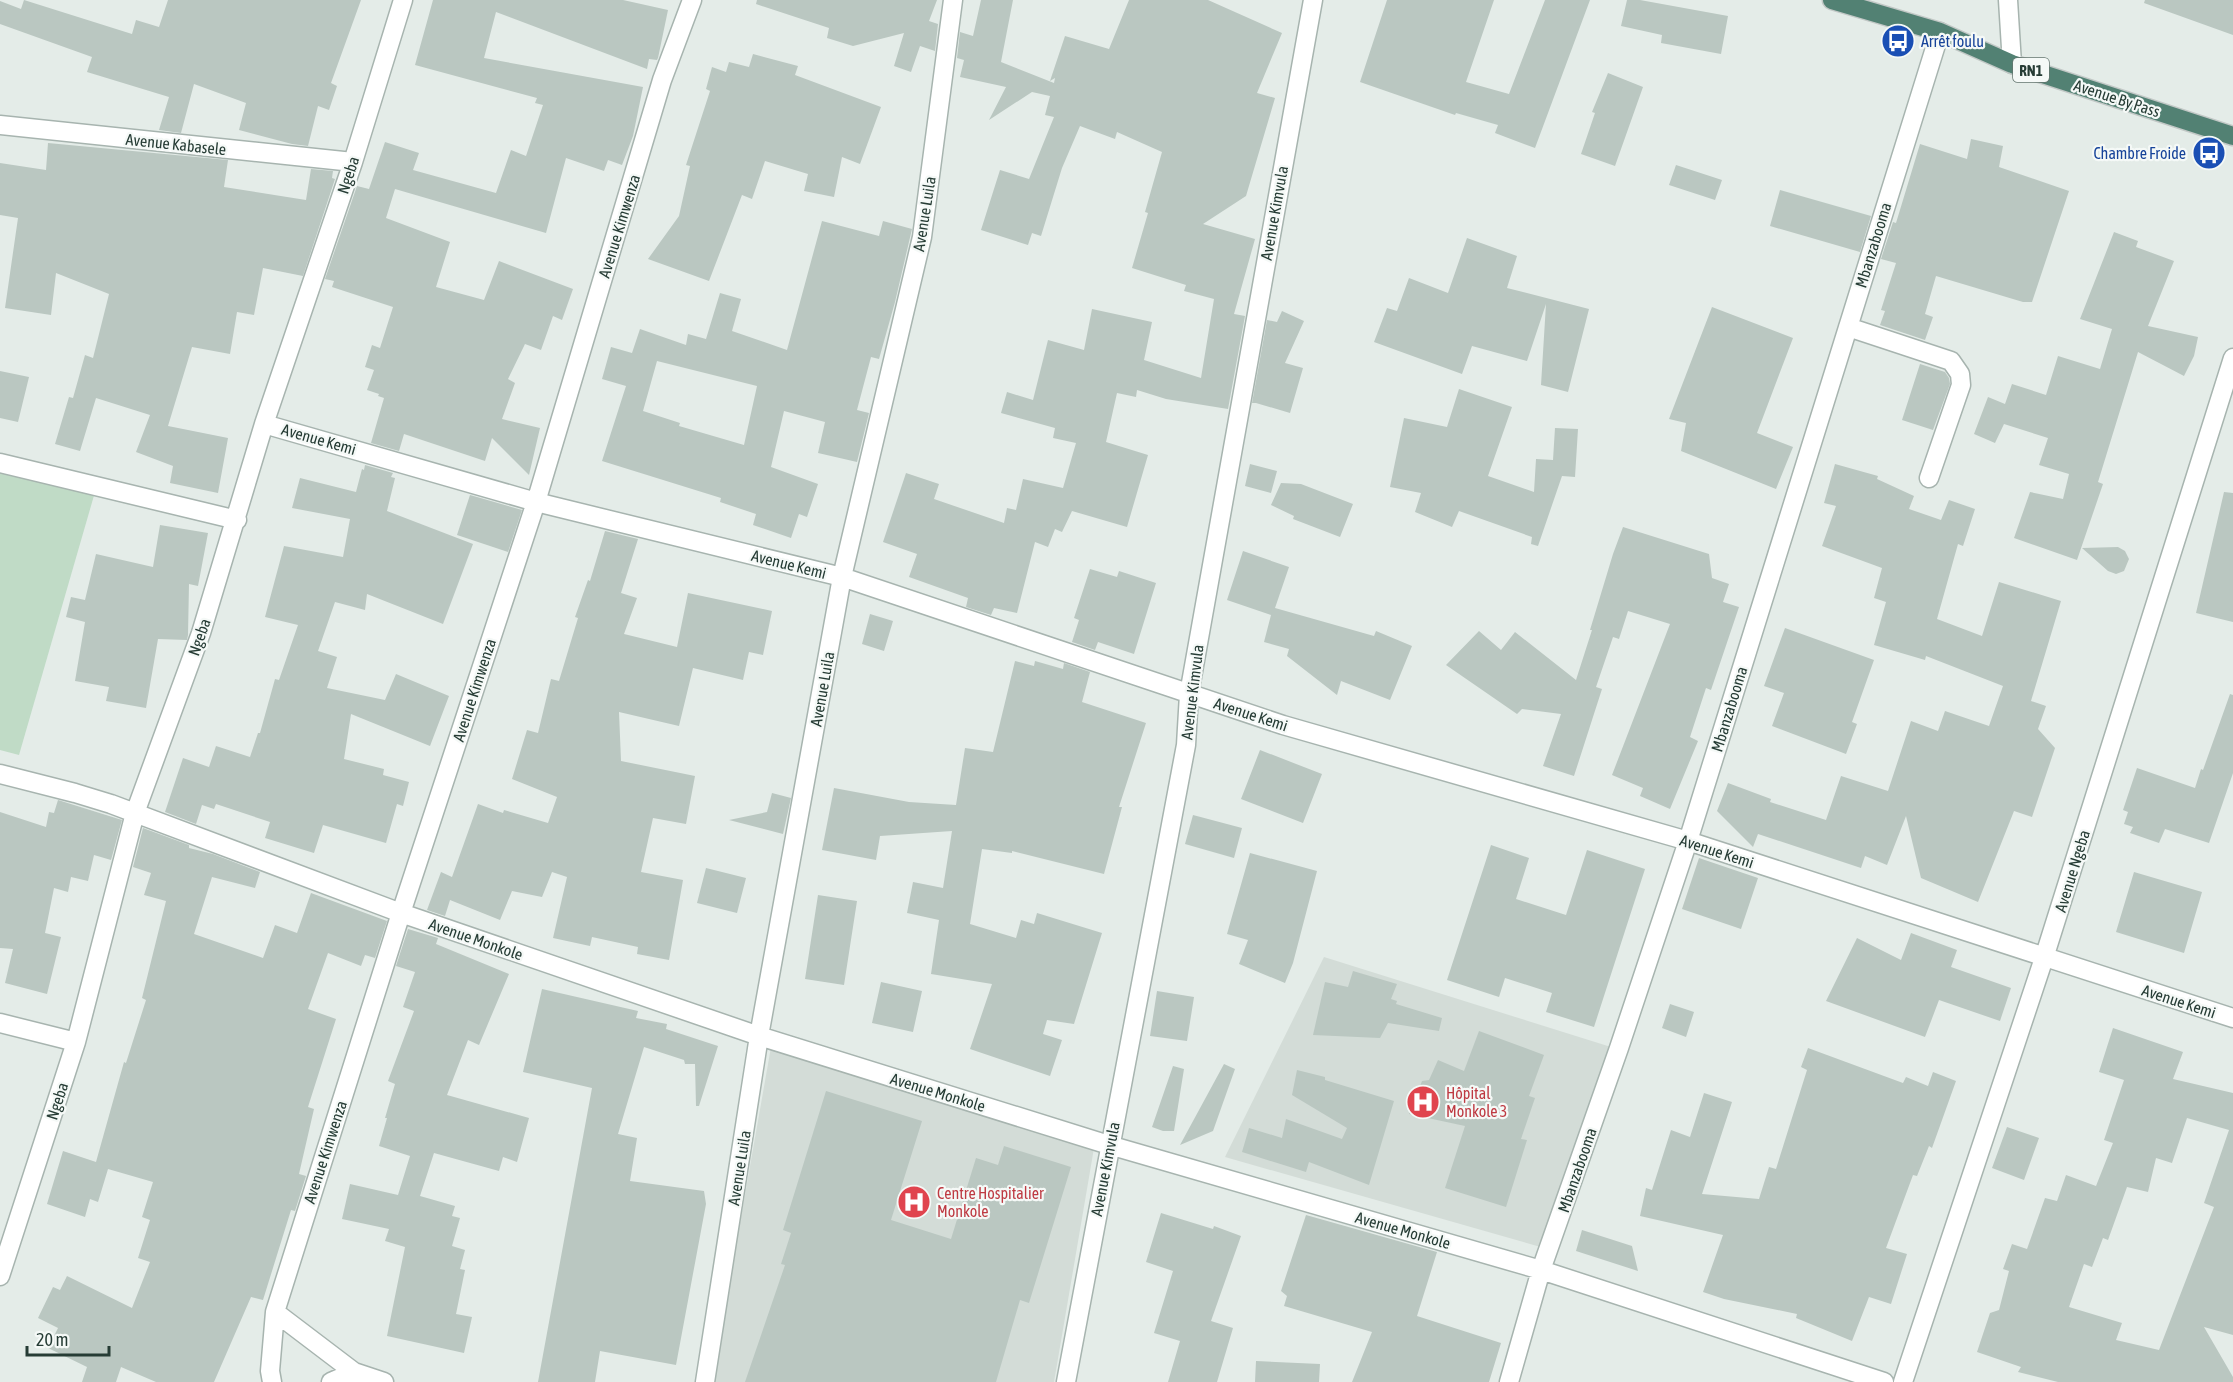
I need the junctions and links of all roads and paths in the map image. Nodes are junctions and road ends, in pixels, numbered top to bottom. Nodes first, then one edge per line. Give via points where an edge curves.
1 (404, 0) edge
2 (692, 0) edge
3 (953, 0) edge
4 (1313, 0) edge
5 (1832, 0) edge
6 (2008, 0) edge
7 (1940, 32) junction
8 (2012, 64) junction
9 (0, 125) edge
10 (2233, 136) edge
11 (353, 162) junction
12 (1848, 327) junction
13 (2233, 358) edge
14 (264, 424) junction
15 (0, 463) edge
16 (1929, 478) dead end
17 (536, 502) junction
18 (237, 520) junction
19 (842, 577) junction
20 (1189, 694) junction
21 (0, 774) edge
22 (135, 813) junction
23 (1688, 841) junction
24 (401, 912) junction
25 (2044, 958) junction
26 (2233, 1018) edge
27 (0, 1023) edge
28 (759, 1036) junction
29 (76, 1042) junction
30 (1110, 1145) junction
31 (1541, 1270) junction
32 (1, 1271) edge
33 (275, 1312) junction
34 (354, 1372) junction
35 (272, 1382) edge
36 (331, 1382) edge
37 (384, 1382) edge
38 (705, 1382) edge
39 (1066, 1382) edge
40 (1509, 1382) edge
41 (1884, 1382) edge
42 (1903, 1382) edge

1 - 11 street, Ngeba
2 - 17 street, Avenue Kimwenza via 662,80
3 - 19 street, Avenue Luila via 922,237
4 - 20 street, Avenue Kimvula
5 - 7 highway, Avenue By Pass / RN1
6 - 8 street
7 - 8 highway, Avenue By Pass / RN1
7 - 12 street, Mbanzabooma
8 - 10 highway, Avenue By Pass / RN1
9 - 11 street, Avenue Kabasele
11 - 14 street, Ngeba
12 - 16 street via 1951,361 1960,374 1961,385
12 - 23 street, Mbanzabooma
13 - 25 street, Avenue Ngeba
14 - 17 street, Avenue Kemi
14 - 18 street, Ngeba
15 - 18 street
17 - 19 street, Avenue Kemi
17 - 24 street, Avenue Kimwenza
18 - 22 street, Ngeba via 201,633
19 - 20 street, Avenue Kemi
19 - 28 street, Avenue Luila
20 - 23 street, Avenue Kemi
20 - 30 street, Avenue Kimvula via 1186,745
21 - 22 street, Avenue Monkole
22 - 24 street, Avenue Monkole
22 - 29 street, Ngeba
23 - 25 street, Avenue Kemi
23 - 31 street, Mbanzabooma
24 - 28 street, Avenue Monkole
24 - 33 street, Avenue Kimwenza
25 - 26 street, Avenue Kemi
25 - 42 street, Avenue Ngeba
27 - 29 street
28 - 30 street, Avenue Monkole
28 - 38 street, Avenue Luila
29 - 32 street, Ngeba
30 - 31 street, Avenue Monkole
30 - 39 street, Avenue Kimvula
31 - 40 street, Mbanzabooma
31 - 41 street, Avenue Monkole
33 - 34 street
33 - 35 street, Avenue Kimwenza
34 - 36 street
34 - 37 street

